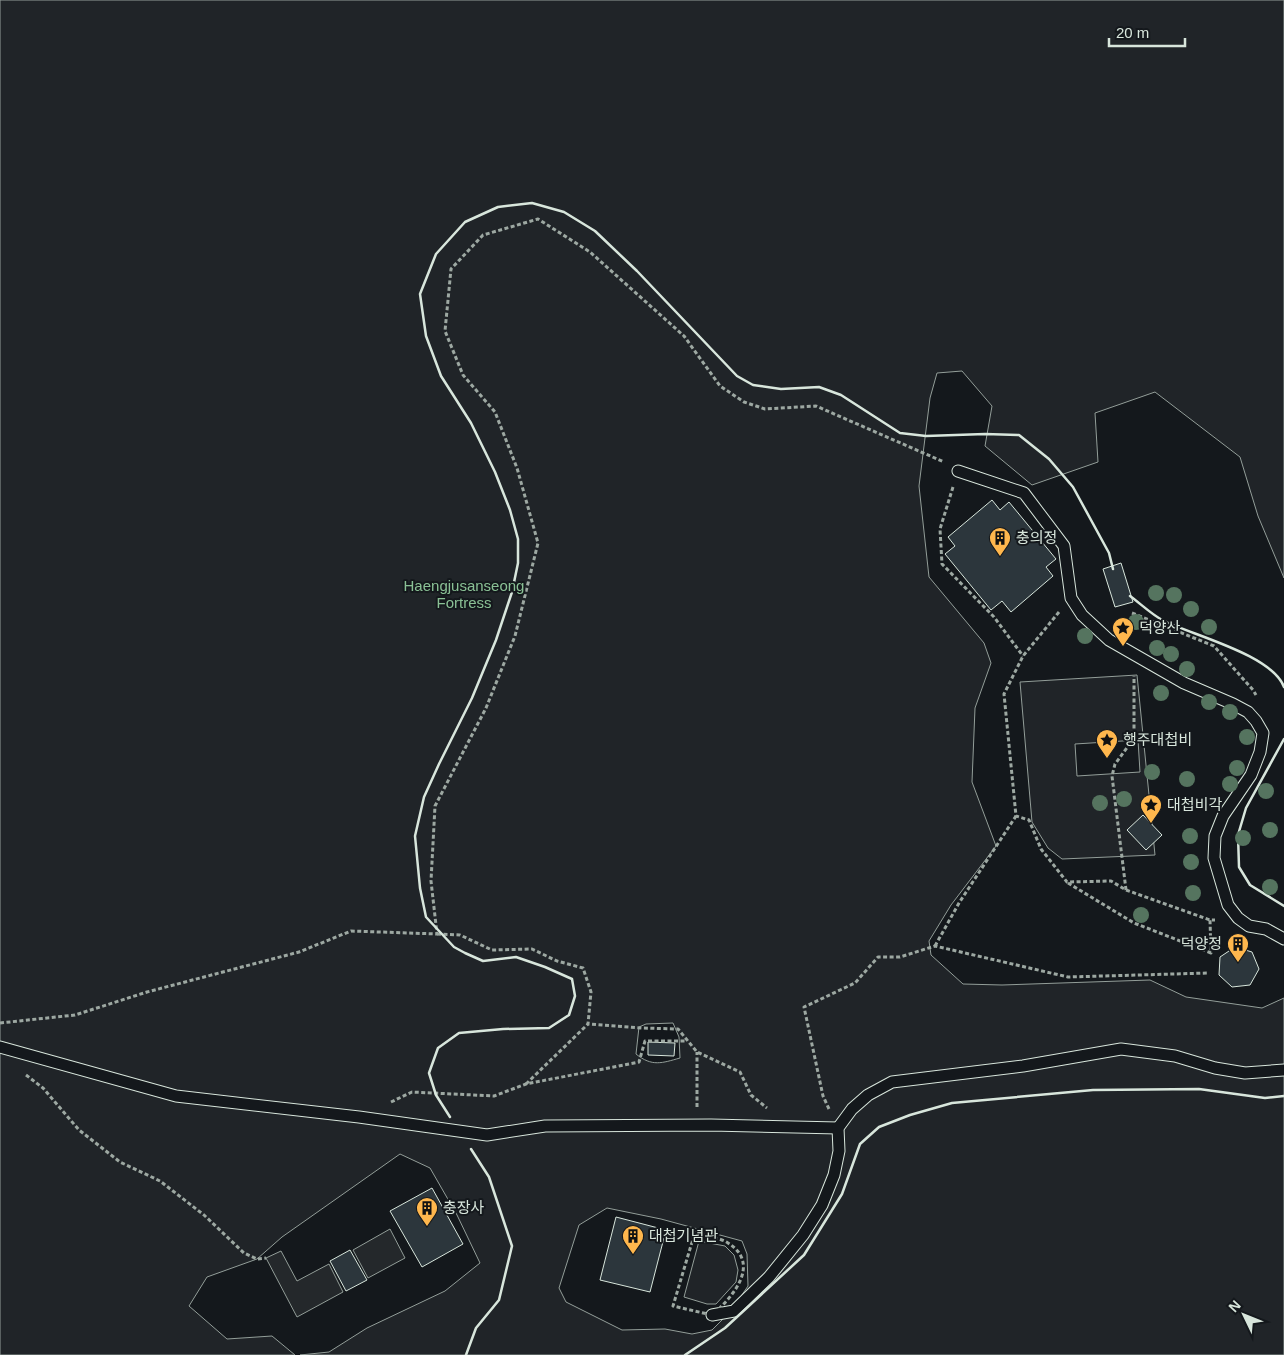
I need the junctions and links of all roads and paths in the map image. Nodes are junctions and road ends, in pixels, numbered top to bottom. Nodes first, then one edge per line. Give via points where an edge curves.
1 (958, 471) junction
2 (1071, 598) junction
3 (1132, 613) dead end
4 (1023, 656) junction
5 (1134, 674) dead end
6 (1248, 712) junction
7 (1016, 816) junction
8 (1068, 882) junction
9 (1126, 890) junction
10 (1238, 918) junction
11 (1210, 920) junction
12 (437, 934) junction
13 (1284, 939) edge
14 (935, 946) junction
15 (1208, 973) dead end
16 (0, 1023) edge
17 (588, 1024) junction
18 (688, 1042) junction
19 (0, 1047) edge
20 (697, 1052) junction
21 (20, 1069) dead end
22 (1284, 1070) edge
23 (526, 1084) junction
24 (823, 1096) dead end
25 (769, 1109) dead end
26 (821, 1112) dead end
27 (830, 1112) dead end
28 (359, 1117) junction
29 (697, 1124) junction
30 (838, 1128) junction
31 (266, 1258) dead end
32 (712, 1315) junction

1 - 2 lane via 1024,493 1064,546
1 - 4 path via 940,529 942,564 994,617
1 - 12 path via 940,460 816,406 765,409 744,402 720,386 684,336 597,258 538,219 483,235 452,269 446,330 463,375 495,412 517,468 538,543 515,636 486,708 435,806 431,881
2 - 4 path
2 - 6 lane via 1082,615 1109,640 1184,683
3 - 6 path via 1214,646 1258,699
4 - 7 path via 1004,694
5 - 9 path via 1134,738 1115,764 1112,776
6 - 10 lane via 1263,733 1260,752 1251,775 1223,816 1215,836 1214,858 1221,883 1228,904
7 - 8 path via 1029,820 1041,849
7 - 14 path
8 - 9 path via 1111,881
8 - 11 path via 1134,922 1211,953
9 - 11 path
10 - 11 path
10 - 13 lane via 1249,926 1266,929
12 - 16 path via 351,931 299,952 147,992 75,1015
12 - 17 path via 460,935 492,950 532,950 583,968 591,992
14 - 15 path via 1068,977
14 - 24 path via 900,957 878,956 855,983 804,1007
17 - 18 path via 678,1029
17 - 23 path
18 - 20 path
18 - 23 path via 645,1041 639,1062
19 - 28 lane via 176,1096
20 - 25 path via 740,1072 751,1095
20 - 29 path
21 - 31 path via 43,1088 79,1130 120,1162 160,1181 244,1253 257,1259
22 - 30 lane via 1245,1073 1175,1056 1121,1049 1023,1066 892,1082 857,1104
23 - 28 path via 494,1096 412,1092
26 - 27 path
28 - 29 lane via 487,1135 545,1126
29 - 30 lane
30 - 32 lane via 839,1151 834,1175 822,1205 803,1235 734,1311
32 - 32 path via 741,1282 744,1265 738,1251 727,1242 695,1232 673,1306

